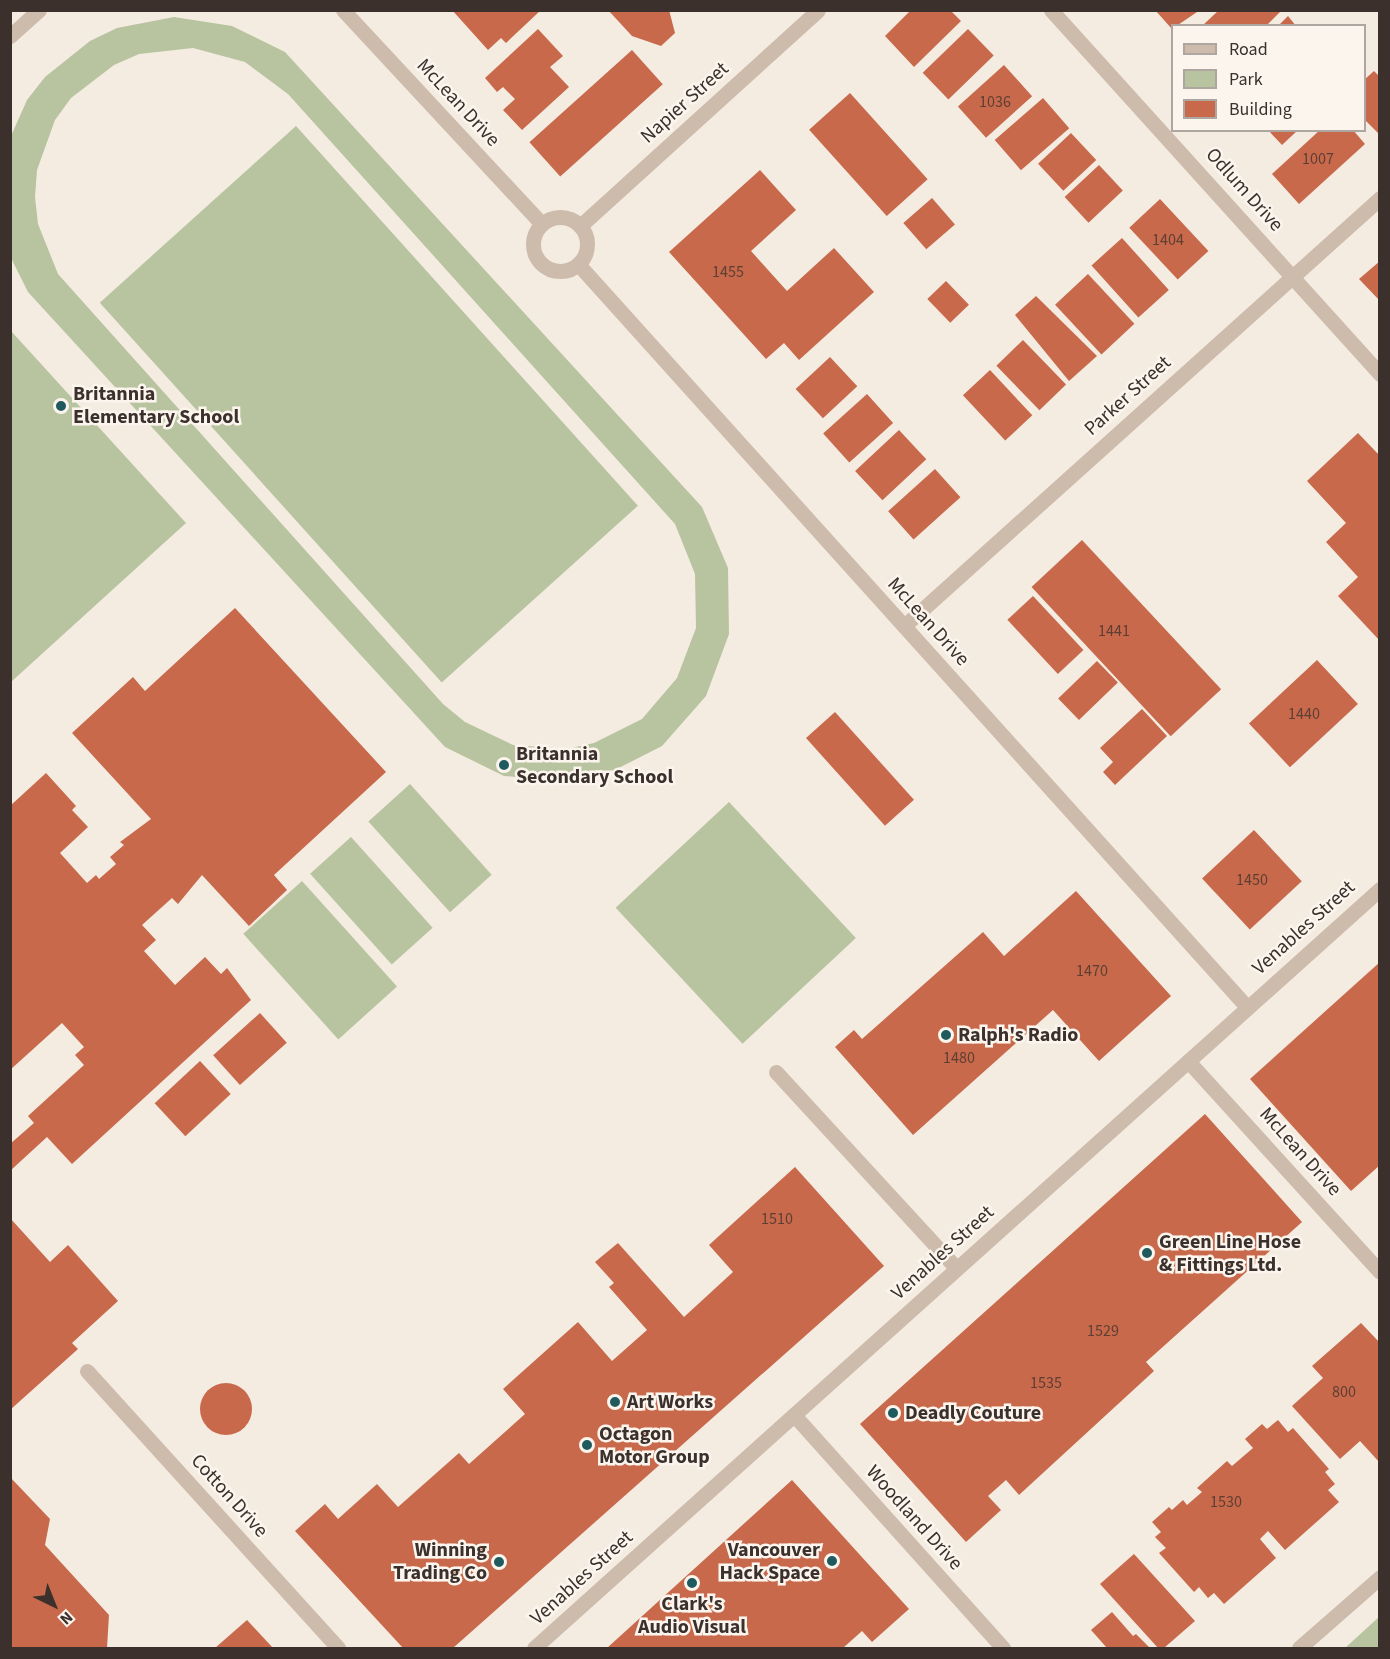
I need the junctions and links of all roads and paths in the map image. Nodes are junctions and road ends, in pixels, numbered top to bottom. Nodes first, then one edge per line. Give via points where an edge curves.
1 (39, 10) edge
2 (343, 10) edge
3 (818, 10) edge
4 (1051, 10) edge
5 (10, 36) edge
6 (1380, 198) edge
7 (542, 224) junction
8 (580, 226) junction
9 (578, 264) junction
10 (1292, 276) junction
11 (1380, 374) edge
12 (904, 627) junction
13 (1380, 889) edge
14 (1248, 1007) junction
15 (1188, 1060) junction
16 (776, 1072) dead end
17 (956, 1268) junction
18 (1380, 1272) edge
19 (87, 1371) dead end
20 (794, 1415) junction
21 (1380, 1577) edge
22 (338, 1648) edge
23 (534, 1648) edge
24 (1003, 1648) edge
25 (1299, 1648) edge

1 - 5 street
2 - 7 street, McLean Drive
3 - 8 street, Napier Street
4 - 10 street, Odlum Drive
6 - 10 street, Parker Street
7 - 8 street via 561,217
7 - 9 street via 534,243 540,262 559,271
8 - 9 street via 587,246
9 - 12 street, McLean Drive
10 - 11 street, Odlum Drive
10 - 12 street, Parker Street
12 - 14 street, McLean Drive
13 - 14 street, Venables Street
14 - 15 street, Venables Street
15 - 17 street, Venables Street
15 - 18 street, McLean Drive
16 - 17 street
17 - 20 street, Venables Street
19 - 22 street, Cotton Drive
20 - 23 street, Venables Street
20 - 24 street, Woodland Drive
21 - 25 street

